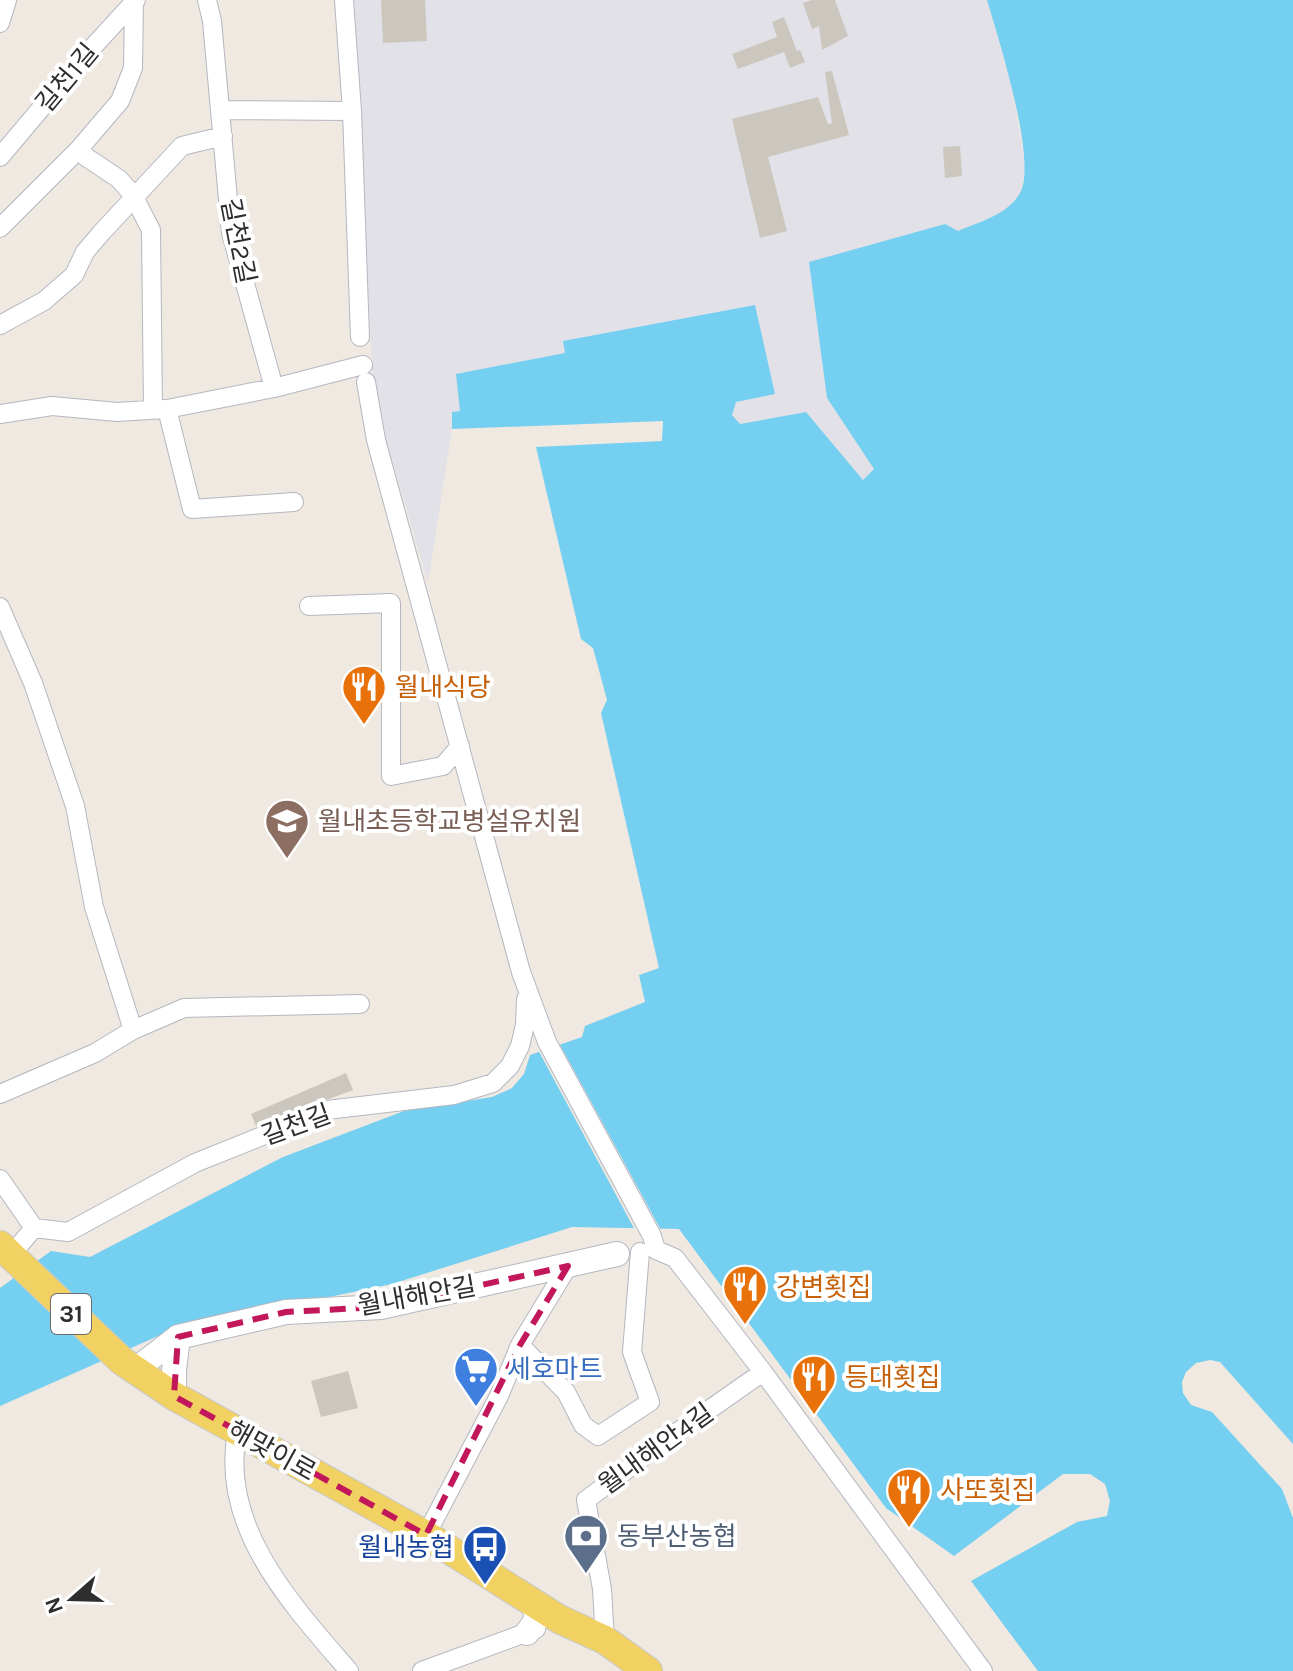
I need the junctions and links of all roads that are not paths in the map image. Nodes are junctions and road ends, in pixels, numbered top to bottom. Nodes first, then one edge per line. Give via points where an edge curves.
1 (7, 0) edge
2 (207, 0) edge
3 (344, 0) edge
4 (135, 1) edge
5 (0, 23) edge
6 (221, 110) junction
7 (352, 111) junction
8 (223, 136) junction
9 (79, 149) junction
10 (0, 157) edge
11 (133, 195) junction
12 (0, 228) edge
13 (0, 325) edge
14 (360, 337) dead end
15 (274, 388) junction
16 (160, 410) junction
17 (0, 414) edge
18 (294, 502) dead end
19 (309, 606) dead end
20 (0, 607) edge
21 (460, 746) junction
22 (521, 972) junction
23 (360, 1004) dead end
24 (133, 1030) junction
25 (0, 1094) edge
26 (0, 1179) edge
27 (34, 1228) junction
28 (641, 1248) junction
29 (11, 1256) edge
30 (568, 1266) junction
31 (178, 1337) junction
32 (520, 1345) junction
33 (128, 1365) junction
34 (763, 1372) junction
35 (174, 1396) junction
36 (237, 1433) junction
37 (426, 1535) junction
38 (533, 1601) junction
39 (559, 1619) junction
40 (527, 1633) junction
41 (605, 1640) junction
42 (349, 1671) edge
43 (422, 1671) edge
44 (648, 1671) edge
45 (983, 1671) edge

1 - 5 street
2 - 6 street, 길천2길
3 - 7 street
4 - 9 street via 129,79 120,101
4 - 10 street, 길천1길
6 - 7 street
6 - 8 street, 길천2길
7 - 14 street
8 - 11 street via 182,146
8 - 15 street, 길천2길 via 231,233
9 - 11 street
9 - 12 street
11 - 13 street via 85,252 74,275 44,301
11 - 16 street via 151,230
15 - 16 street
15 - 21 street via 364,374 376,440
16 - 17 street via 52,406
16 - 18 street via 192,509
19 - 21 street via 391,603 391,776 443,766
20 - 24 street via 33,683 75,806 94,907
21 - 22 street
22 - 27 street, 길천길 via 526,999 520,1046 493,1083 454,1095 327,1110 195,1163 68,1232
22 - 28 street via 547,1042
23 - 24 street via 184,1008
24 - 25 street via 95,1053
26 - 27 street
27 - 29 street
28 - 30 street, 월내해안길
28 - 32 street via 632,1352 650,1402 598,1436 583,1425 566,1392
28 - 34 street via 675,1258
29 - 33 main road, 31
30 - 31 street, 월내해안길 via 381,1307 286,1312
30 - 32 street
31 - 33 street
31 - 35 street
32 - 37 street
33 - 35 main road, 해맞이로
34 - 41 street, 월내해안4길 via 586,1500
34 - 45 street
35 - 36 main road, 해맞이로
36 - 37 main road, 해맞이로
36 - 42 street via 233,1457 241,1509 259,1552 287,1600
37 - 38 main road, 해맞이로
38 - 39 main road, 해맞이로
38 - 40 street via 537,1619
39 - 40 street
39 - 41 main road, 해맞이로
40 - 43 street
41 - 44 main road, 해맞이로

